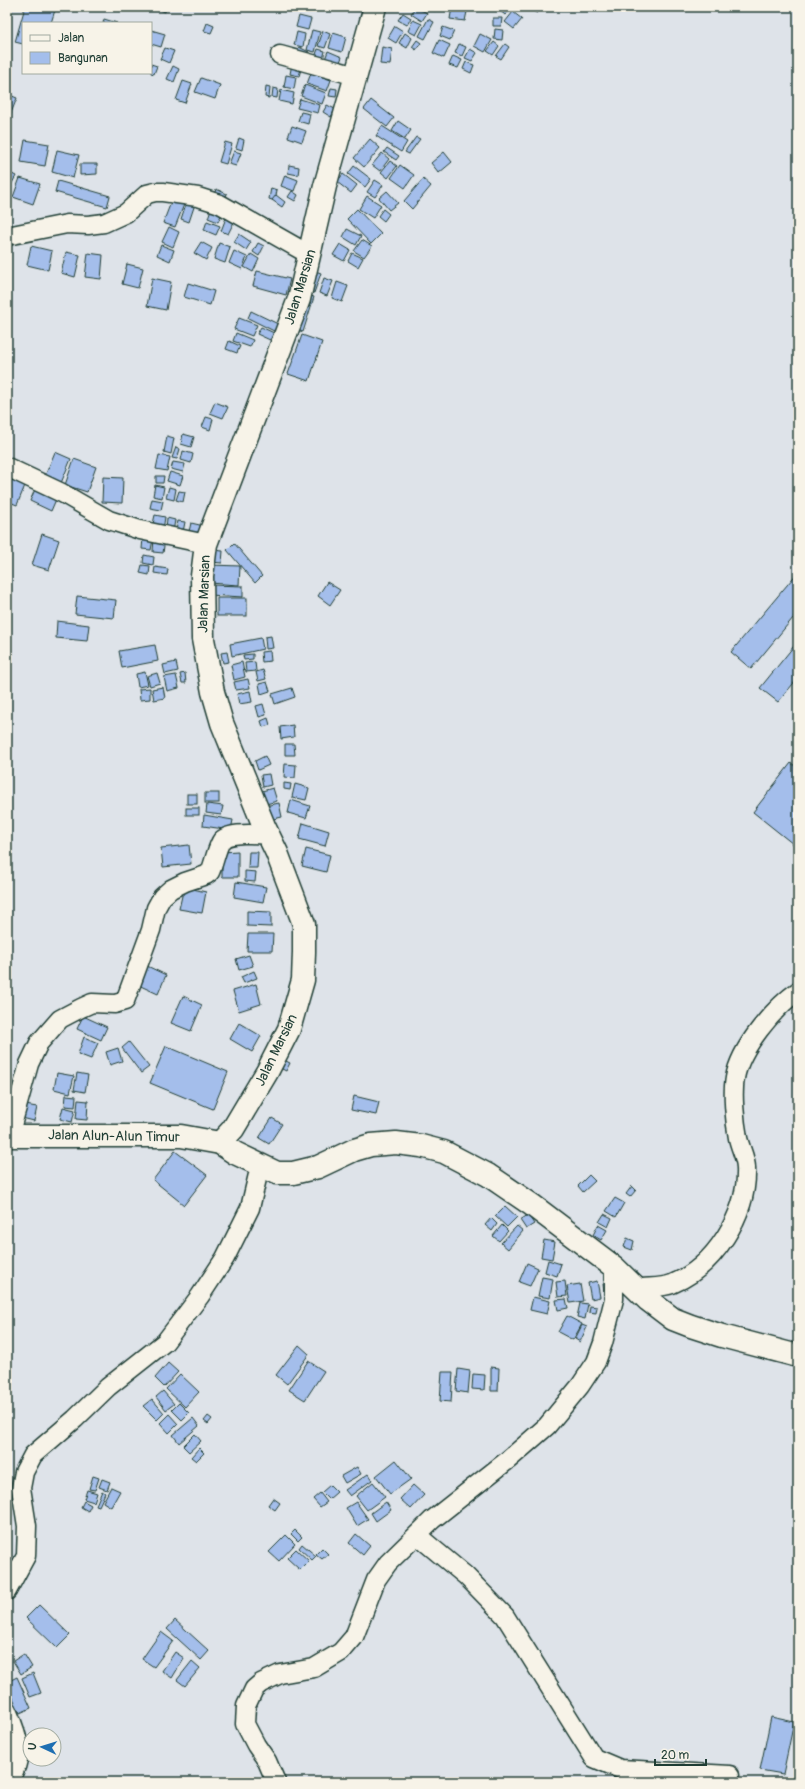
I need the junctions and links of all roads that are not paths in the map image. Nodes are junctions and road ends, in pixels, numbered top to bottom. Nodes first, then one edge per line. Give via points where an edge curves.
1 (375, 7) edge
2 (280, 54) dead end
3 (356, 76) junction
4 (7, 236) edge
5 (310, 255) junction
6 (7, 467) edge
7 (206, 544) junction
8 (268, 835) junction
9 (798, 991) edge
10 (8, 1136) edge
11 (220, 1143) junction
12 (260, 1166) junction
13 (614, 1267) junction
14 (636, 1289) junction
15 (798, 1356) edge
16 (418, 1536) junction
17 (7, 1591) edge
18 (7, 1710) edge
19 (730, 1775) dead end
20 (7, 1782) edge
21 (276, 1782) edge

1 - 3 street, Jalan Marsian
2 - 3 street
3 - 5 street, Jalan Marsian via 325,186
4 - 5 street via 67,224 104,224 126,213 147,194 163,192 220,204
5 - 7 street, Jalan Marsian via 299,299
6 - 7 street via 62,493 109,520 140,530
7 - 8 street, Jalan Marsian via 202,576 203,639 212,692
8 - 10 street via 227,836 222,840 210,872 185,882 162,897 125,1001 115,1004 92,1003 81,1008 60,1019 38,1043 29,1064
8 - 11 street, Jalan Marsian via 304,924 303,980 289,1030 233,1129
9 - 14 street via 784,1001 749,1044 735,1078 738,1138 746,1167 743,1193 728,1232 702,1266 671,1284
10 - 11 street, Jalan Alun-Alun Timur via 181,1136
11 - 12 street, Jalan Alun-Alun Timur
12 - 13 street, Jalan Alun-Alun Timur via 277,1173 293,1173 318,1167 371,1145 396,1143 444,1152 513,1191
12 - 17 street via 250,1208 225,1258 165,1342 108,1387 33,1454 24,1472 21,1488 27,1526 26,1556
13 - 14 street, Jalan Alun-Alun Timur
13 - 16 street via 614,1300 604,1343 596,1362 580,1386 547,1426 432,1520
14 - 15 street, Jalan Alun-Alun Timur via 673,1318 691,1326
16 - 19 street via 466,1576 505,1616 594,1758 620,1769
16 - 21 street via 388,1563 376,1580 354,1637 341,1652 314,1668 280,1674 254,1689 246,1706 245,1724
18 - 20 street via 17,1732 20,1748 14,1774

